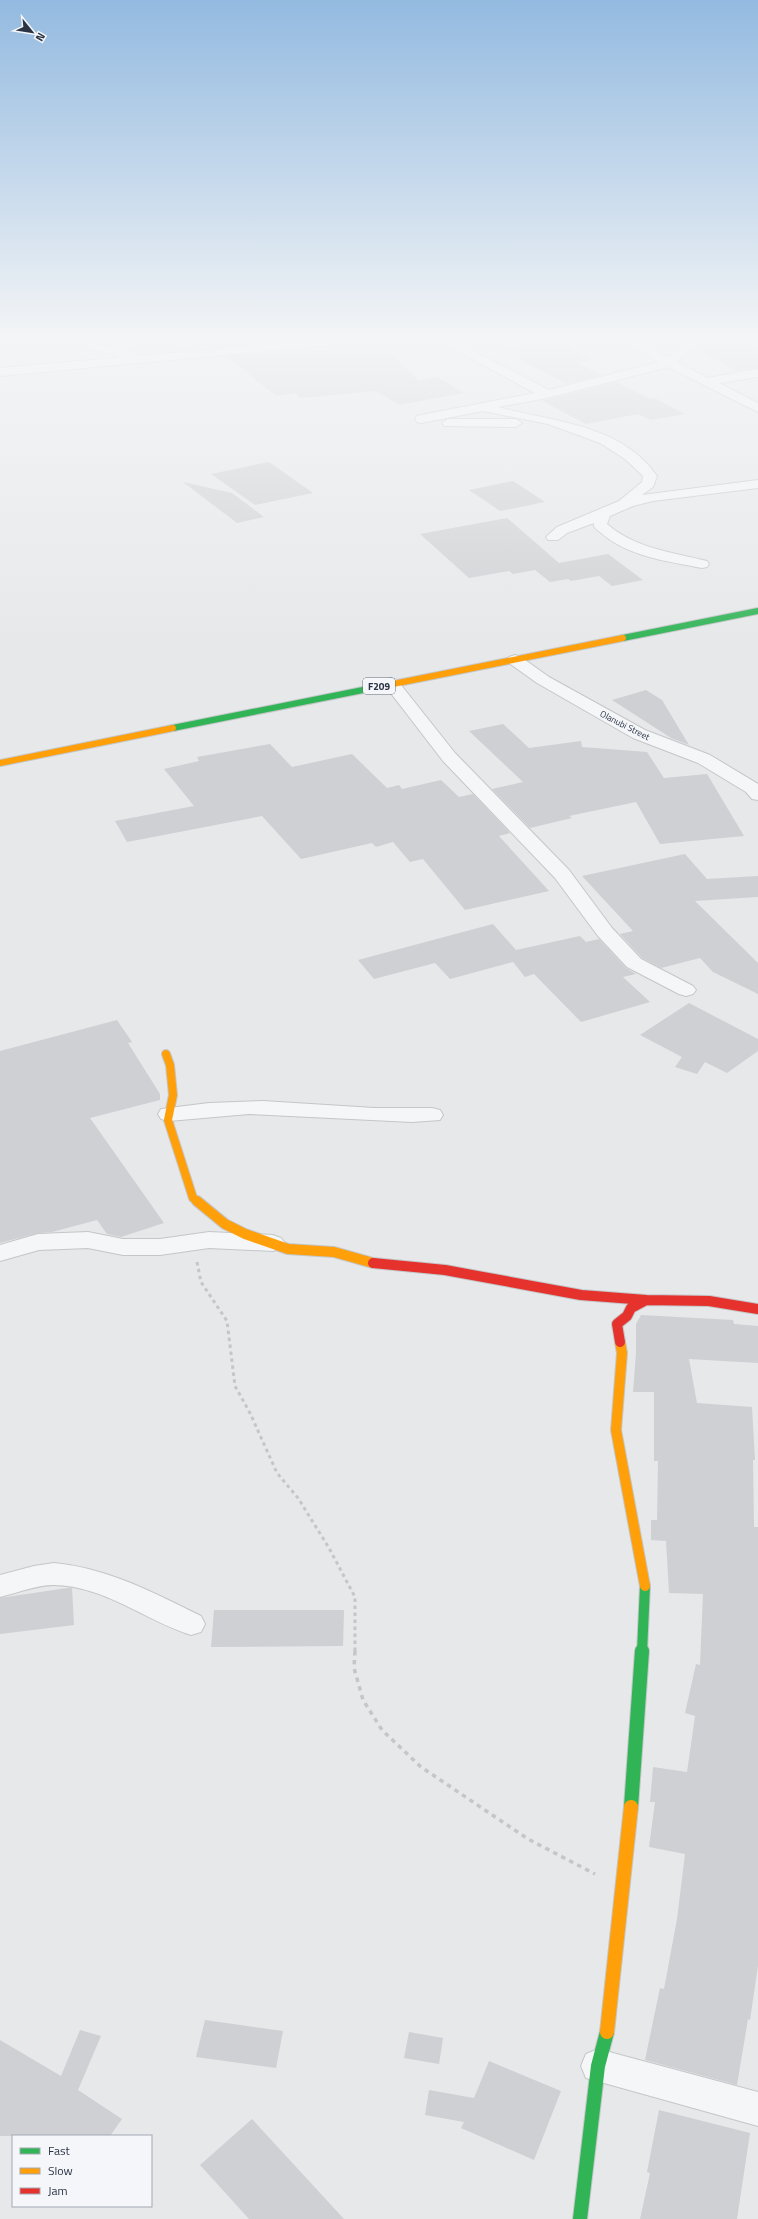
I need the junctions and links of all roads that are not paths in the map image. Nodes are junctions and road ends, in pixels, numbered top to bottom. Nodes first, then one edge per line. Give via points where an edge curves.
1 (609, 444) edge
2 (758, 484) edge
3 (619, 505) junction
4 (604, 514) junction
5 (553, 537) dead end
6 (702, 564) dead end
7 (758, 611) edge
8 (515, 660) junction
9 (391, 683) junction
10 (0, 763) edge
11 (758, 795) edge
12 (686, 990) dead end
13 (166, 1054) dead end
14 (170, 1114) junction
15 (432, 1115) dead end
16 (273, 1243) junction
17 (0, 1253) edge
18 (646, 1300) junction
19 (758, 1308) edge
20 (0, 1586) edge
21 (191, 1624) dead end
22 (598, 2066) junction
23 (758, 2109) edge
24 (580, 2219) edge

1 - 3 street via 642,466 650,476 648,484
2 - 3 street via 706,492 660,495
3 - 4 street
4 - 5 street via 573,525
4 - 6 street via 600,525 612,537 633,547
7 - 8 street, F209
8 - 9 street, F209
8 - 11 street, Olanubi Street via 543,680 639,734 704,759 752,788
9 - 10 street, F209
9 - 12 street via 449,757 562,874 605,932 634,964
13 - 14 street via 170,1065 173,1095
14 - 15 street via 230,1108 276,1108 390,1116
14 - 16 street via 168,1120 177,1153 193,1198 225,1224
16 - 17 street via 209,1240 160,1247 123,1247 88,1240 38,1242
16 - 18 street via 288,1249 334,1252 380,1265 445,1270 581,1295
18 - 19 street via 709,1301
18 - 22 street via 631,1308 627,1316 617,1324 622,1354 616,1430 646,1593 630,1814 609,2025
20 - 21 street via 52,1574 83,1577
22 - 23 street
22 - 24 street

